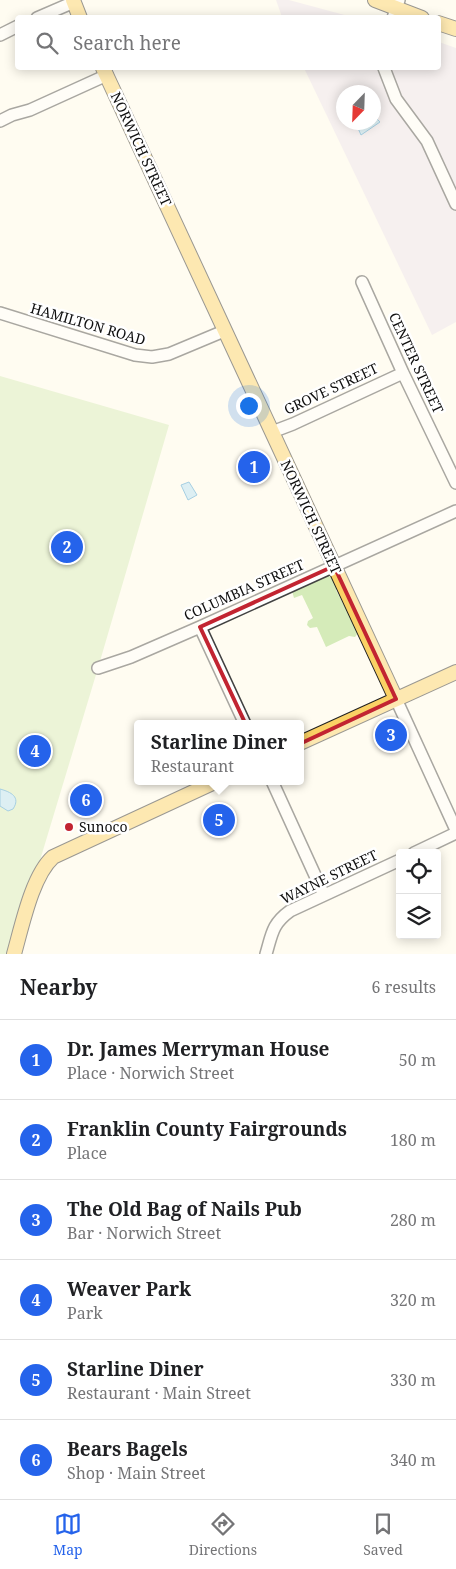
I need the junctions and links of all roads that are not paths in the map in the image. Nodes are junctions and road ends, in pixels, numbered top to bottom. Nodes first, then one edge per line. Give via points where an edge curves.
1 (375, 0) edge
2 (73, 1) edge
3 (396, 8) edge
4 (43, 15) edge
5 (79, 15) edge
6 (414, 15) edge
7 (441, 25) edge
8 (15, 28) edge
9 (456, 30) edge
10 (0, 35) edge
11 (385, 70) edge
12 (105, 72) edge
13 (0, 121) edge
14 (456, 204) edge
15 (362, 282) dead end
16 (0, 313) edge
17 (224, 331) junction
18 (403, 373) junction
19 (272, 432) junction
20 (456, 483) edge
21 (456, 511) edge
22 (334, 566) junction
23 (200, 627) junction
24 (98, 668) dead end
25 (456, 672) edge
26 (396, 699) junction
27 (243, 720) edge
28 (304, 741) edge
29 (208, 785) edge
30 (274, 785) edge
31 (456, 832) edge
32 (422, 849) edge
33 (396, 862) edge
34 (324, 895) junction
35 (14, 954) edge
36 (266, 954) edge

1 - 3 main road
2 - 4 street
2 - 5 main road
3 - 6 main road
7 - 9 main road
8 - 10 street
11 - 14 street via 396,99 427,141
12 - 13 street via 30,110
12 - 17 main road, NORWICH STREET
15 - 18 street, CENTER STREET
16 - 17 street, HAMILTON ROAD via 135,355 152,357 169,354
17 - 19 main road, NORWICH STREET
18 - 19 street, GROVE STREET
18 - 20 street, CENTER STREET
19 - 22 main road, NORWICH STREET
21 - 22 street, COLUMBIA STREET
22 - 23 street, COLUMBIA STREET
22 - 26 main road, NORWICH STREET
23 - 24 street, COLUMBIA STREET
23 - 27 street
25 - 26 main road
26 - 28 main road
26 - 31 street, NORWICH STREET
29 - 35 main road via 60,852 47,862 37,879
30 - 34 street
31 - 32 street
33 - 34 street, WAYNE STREET
34 - 36 street, WAYNE STREET via 280,918

